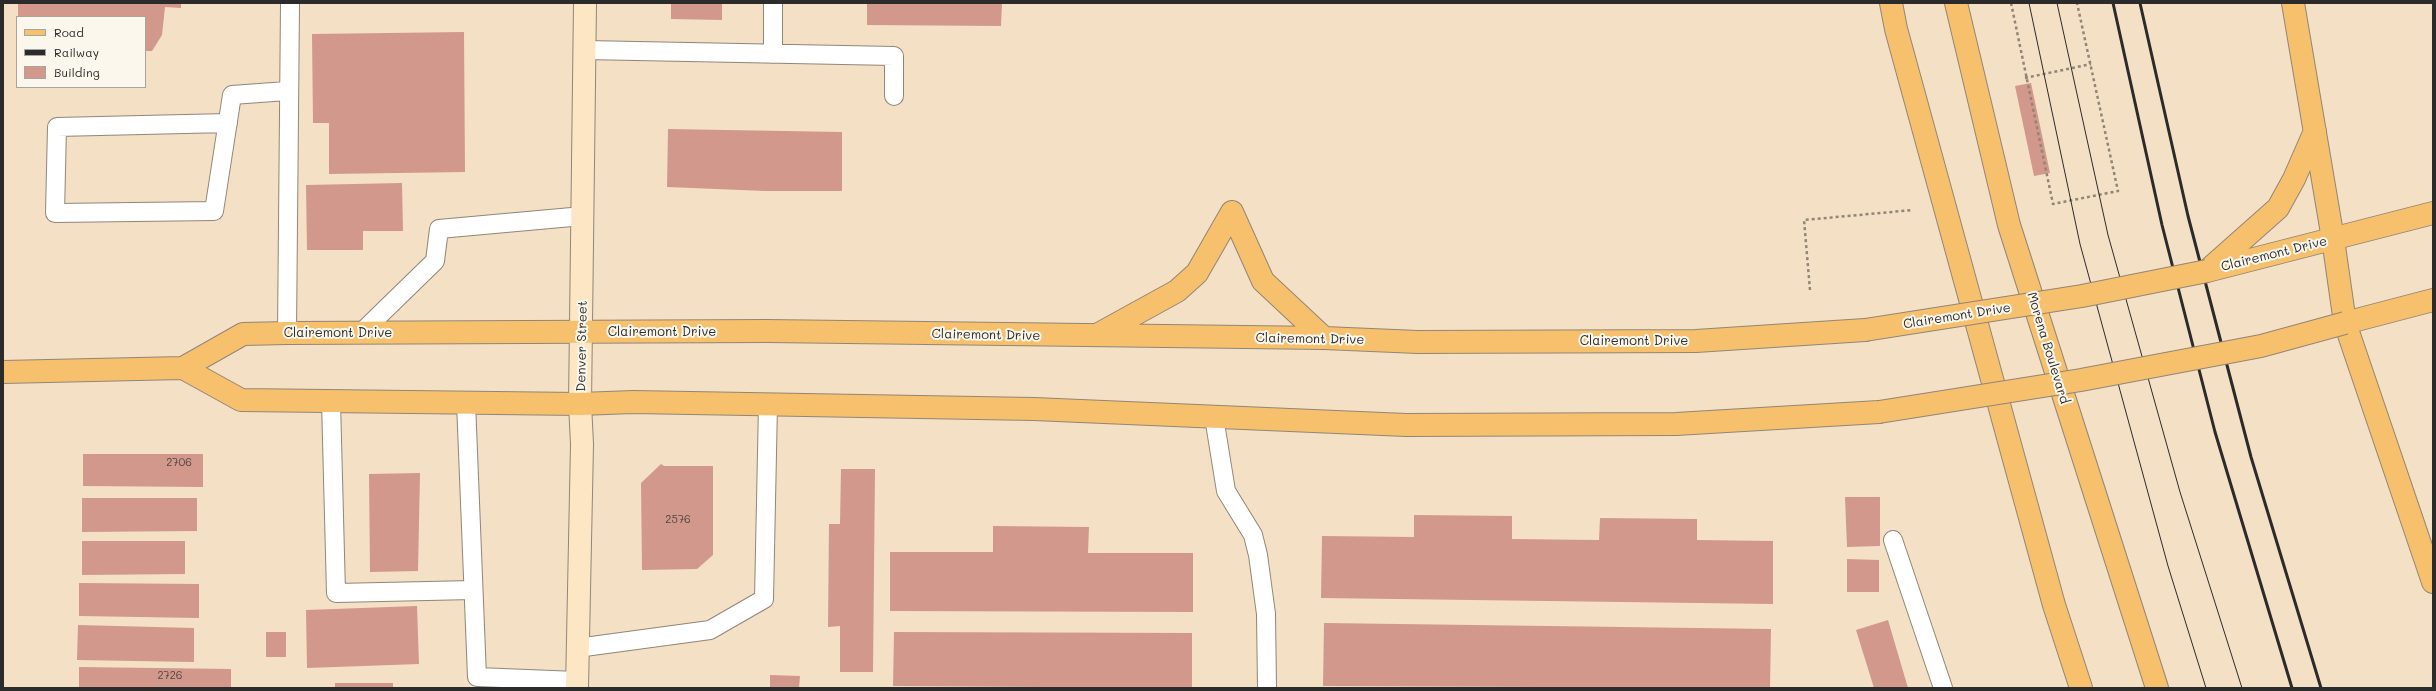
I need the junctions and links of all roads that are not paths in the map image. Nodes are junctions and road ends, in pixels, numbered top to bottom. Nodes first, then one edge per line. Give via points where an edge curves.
1 (290, 3) edge
2 (585, 3) edge
3 (773, 3) edge
4 (1891, 3) edge
5 (1956, 3) edge
6 (2293, 3) edge
7 (585, 50) junction
8 (773, 54) junction
9 (287, 92) junction
10 (894, 96) dead end
11 (228, 123) junction
12 (2315, 130) junction
13 (2433, 213) edge
14 (583, 216) junction
15 (2333, 239) junction
16 (2207, 271) junction
17 (2433, 300) edge
18 (2345, 323) junction
19 (582, 332) junction
20 (287, 333) junction
21 (361, 333) junction
22 (1094, 336) junction
23 (1324, 338) junction
24 (183, 368) junction
25 (3, 372) edge
26 (331, 401) junction
27 (466, 402) junction
28 (580, 404) junction
29 (768, 404) junction
30 (1214, 417) junction
31 (1893, 540) dead end
32 (2433, 582) edge
33 (473, 590) junction
34 (577, 648) junction
35 (577, 684) edge
36 (1267, 688) edge
37 (1944, 688) edge
38 (2081, 688) edge
39 (2156, 688) edge

1 - 9 lane
2 - 7 main road, Denver Street
3 - 8 lane
4 - 38 main road via 2054,605
5 - 39 main road, Morena Boulevard via 2009,225
6 - 12 main road
7 - 8 lane
7 - 14 main road, Denver Street
8 - 10 lane via 894,56
9 - 11 lane via 232,95
9 - 20 lane
11 - 11 lane via 214,211 55,214 57,127
12 - 15 main road
12 - 16 main road via 2294,179 2278,208
13 - 15 main road, Clairemont Drive
14 - 19 main road, Denver Street
14 - 21 lane via 439,229 435,261
15 - 16 main road, Clairemont Drive
15 - 18 main road
16 - 23 main road, Clairemont Drive, bridge via 2082,296 1865,330 1696,341 1418,342
17 - 18 main road
18 - 30 main road, bridge via 2253,347 2081,380 1880,412 1668,424 1406,425
18 - 32 main road
19 - 21 main road, Clairemont Drive
19 - 22 main road, Clairemont Drive via 767,331
19 - 28 main road, Denver Street
20 - 21 main road, Clairemont Drive
20 - 24 main road, Clairemont Drive via 242,334
22 - 23 main road, Clairemont Drive
22 - 23 main road via 1177,291 1197,273 1232,212 1264,281
24 - 25 main road, Clairemont Drive
24 - 26 main road via 241,400
26 - 27 main road
26 - 33 lane via 336,593
27 - 28 main road
27 - 33 lane
28 - 29 main road
28 - 34 main road, Denver Street via 582,444
29 - 30 main road via 1034,409
29 - 34 lane via 764,599 710,630
30 - 36 lane via 1226,491 1253,535 1258,555 1266,614
31 - 37 lane
33 - 35 lane via 477,677
34 - 35 main road, Denver Street

